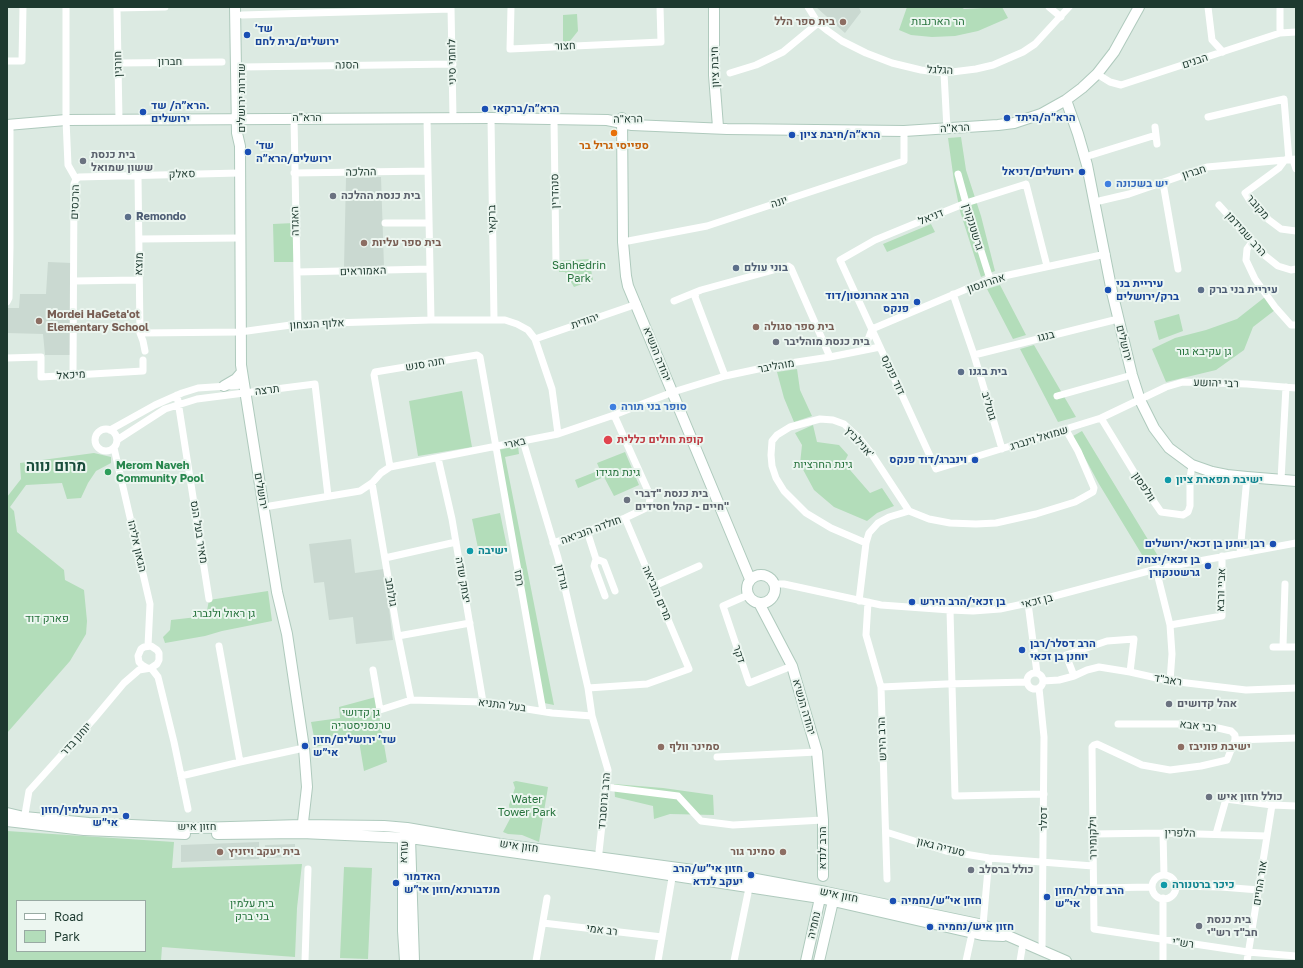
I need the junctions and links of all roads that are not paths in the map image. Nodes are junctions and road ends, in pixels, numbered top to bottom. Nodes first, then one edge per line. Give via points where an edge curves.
1 (23, 7) edge
2 (66, 7) edge
3 (117, 7) edge
4 (165, 7) edge
5 (235, 7) edge
6 (511, 7) edge
7 (660, 7) edge
8 (714, 7) edge
9 (808, 7) edge
10 (1049, 7) edge
11 (1069, 7) edge
12 (1139, 7) edge
13 (1208, 7) edge
14 (1280, 7) edge
15 (451, 8) edge
16 (242, 11) edge
17 (1061, 17) junction
18 (818, 23) junction
19 (1296, 32) edge
20 (1280, 33) junction
21 (1223, 52) junction
22 (7, 61) edge
23 (222, 62) dead end
24 (118, 63) junction
25 (453, 64) junction
26 (242, 67) junction
27 (730, 73) dead end
28 (944, 73) junction
29 (1098, 74) junction
30 (1066, 100) junction
31 (717, 109) junction
32 (1208, 117) dead end
33 (294, 118) junction
34 (427, 118) junction
35 (453, 118) junction
36 (490, 118) junction
37 (554, 118) junction
38 (239, 119) junction
39 (66, 120) junction
40 (119, 120) junction
41 (709, 121) junction
42 (622, 124) junction
43 (9, 125) edge
44 (1155, 127) dead end
45 (718, 128) junction
46 (947, 128) junction
47 (904, 131) junction
48 (1156, 135) junction
49 (1157, 144) dead end
50 (240, 146) joint
51 (1085, 158) junction
52 (1291, 160) edge
53 (1296, 169) edge
54 (428, 171) junction
55 (239, 172) junction
56 (294, 173) junction
57 (958, 174) dead end
58 (138, 176) junction
59 (76, 179) junction
60 (9, 182) edge
61 (1163, 183) junction
62 (1095, 202) junction
63 (966, 203) junction
64 (1219, 204) dead end
65 (384, 223) dead end
66 (429, 223) junction
67 (1296, 231) edge
68 (239, 238) junction
69 (140, 239) junction
70 (623, 242) junction
71 (1252, 242) junction
72 (9, 247) edge
73 (1106, 254) junction
74 (840, 260) joint
75 (556, 264) dead end
76 (1047, 266) junction
77 (430, 269) junction
78 (1178, 269) dead end
79 (1296, 269) edge
80 (297, 272) junction
81 (990, 279) junction
82 (74, 280) junction
83 (138, 280) junction
84 (696, 293) junction
85 (953, 294) junction
86 (674, 301) dead end
87 (7, 302) edge
88 (637, 304) junction
89 (1118, 318) junction
90 (431, 320) junction
91 (494, 320) junction
92 (298, 324) junction
93 (1296, 325) edge
94 (872, 329) junction
95 (240, 332) junction
96 (140, 333) junction
97 (534, 339) junction
98 (880, 347) junction
99 (864, 350) junction
100 (145, 351) dead end
101 (974, 355) junction
102 (830, 357) junction
103 (7, 358) edge
104 (143, 360) dead end
105 (242, 372) junction
106 (73, 375) junction
107 (1132, 375) junction
108 (725, 376) junction
109 (224, 386) junction
110 (1286, 387) junction
111 (1296, 388) edge
112 (244, 389) junction
113 (673, 392) junction
114 (177, 395) junction
115 (1057, 396) dead end
116 (1140, 400) junction
117 (178, 405) junction
118 (614, 415) junction
119 (1102, 418) junction
120 (110, 430) junction
121 (1066, 430) junction
122 (558, 434) junction
123 (117, 440) junction
124 (523, 441) junction
125 (496, 446) junction
126 (114, 448) junction
127 (1002, 449) junction
128 (438, 458) junction
129 (1192, 465) junction
130 (390, 467) junction
131 (936, 469) joint
132 (1247, 478) junction
133 (1281, 480) junction
134 (1296, 481) edge
135 (372, 483) junction
136 (328, 496) junction
137 (264, 507) junction
138 (909, 511) junction
139 (625, 518) junction
140 (587, 531) junction
141 (456, 542) junction
142 (554, 543) junction
143 (866, 543) junction
144 (1296, 543) edge
145 (1240, 553) junction
146 (1222, 556) junction
147 (385, 558) junction
148 (596, 559) junction
149 (699, 566) dead end
150 (1156, 569) junction
151 (750, 579) junction
152 (774, 584) junction
153 (1285, 584) dead end
154 (654, 586) junction
155 (615, 591) dead end
156 (748, 595) junction
157 (605, 596) dead end
158 (209, 599) dead end
159 (859, 601) junction
160 (868, 602) junction
161 (759, 603) junction
162 (1028, 603) junction
163 (950, 610) junction
164 (470, 623) junction
165 (1170, 625) junction
166 (398, 636) junction
167 (148, 646) junction
168 (219, 646) dead end
169 (1284, 646) junction
170 (1296, 646) edge
171 (1273, 647) dead end
172 (792, 666) junction
173 (149, 668) junction
174 (373, 670) dead end
175 (1130, 672) junction
176 (1037, 673) junction
177 (1074, 676) junction
178 (1170, 681) junction
179 (1027, 682) junction
180 (952, 684) junction
181 (1041, 685) junction
182 (881, 687) junction
183 (588, 688) junction
184 (1296, 688) edge
185 (411, 700) junction
186 (484, 702) junction
187 (543, 711) junction
188 (592, 716) junction
189 (1118, 724) dead end
190 (1296, 738) edge
191 (1235, 740) junction
192 (304, 748) junction
193 (817, 752) junction
194 (717, 757) dead end
195 (240, 762) junction
196 (181, 776) junction
197 (606, 787) junction
198 (1044, 794) junction
199 (1272, 805) junction
200 (1296, 806) edge
201 (188, 810) dead end
202 (7, 814) edge
203 (24, 820) junction
204 (823, 820) junction
205 (7, 821) edge
206 (302, 829) junction
207 (886, 832) junction
208 (1163, 833) junction
209 (1093, 834) junction
210 (1216, 834) junction
211 (407, 835) junction
212 (1267, 836) junction
213 (989, 858) junction
214 (598, 860) junction
215 (1043, 862) junction
216 (1093, 866) junction
217 (308, 869) dead end
218 (673, 872) junction
219 (1164, 875) junction
220 (823, 876) dead end
221 (887, 879) dead end
222 (750, 882) junction
223 (1175, 886) junction
224 (1152, 887) junction
225 (1094, 888) junction
226 (1259, 890) junction
227 (823, 895) junction
228 (547, 898) dead end
229 (1163, 898) junction
230 (833, 901) junction
231 (542, 923) junction
232 (976, 927) junction
233 (1094, 929) joint
234 (662, 937) junction
235 (1163, 940) junction
236 (1023, 943) junction
237 (1248, 952) junction
238 (1048, 956) edge
239 (1295, 958) edge
240 (305, 961) edge
241 (405, 961) edge
242 (414, 961) edge
243 (536, 961) edge
244 (658, 961) edge
245 (734, 961) edge
246 (806, 961) edge
247 (820, 961) edge
248 (966, 961) edge
249 (1020, 961) edge
250 (1066, 961) edge
251 (1163, 961) edge
252 (1247, 961) edge

1 - 22 street via 22,61
2 - 39 street, הרכסים
3 - 4 street
3 - 24 street, חורגין
5 - 38 street, שדרות ירושלים
6 - 7 street, חצור via 510,48 661,42
8 - 31 street, חיבת ציון
9 - 18 street, הגלגל
10 - 17 street
11 - 17 street, הגלגל
12 - 29 street, הרא"ה
13 - 21 street via 1212,40
14 - 20 street
15 - 16 street
15 - 25 street, לוחמי סיני
16 - 26 street, שדרות ירושלים
17 - 28 street, הגלגל via 1035,44 1008,59 976,69
18 - 27 street via 783,52 756,65
18 - 28 street, הגלגל via 842,41 866,53 892,63
19 - 20 street, הבנים
20 - 21 street, הבנים
21 - 29 street, הבנים via 1121,85 1110,82
23 - 24 street, חברון
24 - 40 street, חורגין
25 - 26 street, הסנה
25 - 35 street, לוחמי סיני
26 - 38 street, שדרות ירושלים
28 - 46 street
29 - 30 street, הרא"ה
30 - 46 street, הרא"ה via 1041,114 1014,123
30 - 51 street, ירושלים
31 - 41 street
31 - 45 street, חיבת ציון
32 - 52 street via 1284,99
33 - 34 street, הרא"ה
33 - 38 street, הרא"ה
33 - 56 street, האגדה
34 - 35 street, הרא"ה
34 - 54 street
35 - 36 street, הרא"ה
36 - 37 street, הרא"ה
36 - 91 street, ברקאי
37 - 42 street, הרא"ה via 607,120
37 - 75 street, סנהדרין
38 - 40 street, הרא"ה
38 - 50 street, שדרות ירושלים via 243,133
39 - 40 street, הרא"ה
39 - 43 street, הרא"ה
39 - 59 street, הרכסים via 68,165
41 - 42 street, הרא"ה
41 - 45 street
42 - 45 street, הרא"ה
42 - 70 street, יהודה הנשיא
43 - 60 street
44 - 48 street
45 - 47 street, הרא"ה
46 - 47 street, הרא"ה
47 - 70 street, יונה via 904,161 707,226
48 - 49 street
48 - 51 street
50 - 55 street, ירושלים
51 - 62 street, ירושלים
52 - 53 street
52 - 61 street, חברון via 1207,167
52 - 67 street, מקובר via 1245,193 1250,201 1281,229
54 - 56 street, ההלכה
54 - 66 street
55 - 58 street, סאלק
55 - 68 street, ירושלים
56 - 80 street, האגדה
57 - 63 street, גרשטנקורן
58 - 59 street, סאלק
58 - 69 street, מוצא
59 - 82 street, הרכסים
60 - 72 street
61 - 62 street, חברון
61 - 78 street
62 - 73 street, ירושלים
63 - 74 street, דניאל via 875,240
63 - 76 street, דניאל via 1026,184
63 - 81 street, גרשטנקורן
64 - 71 street, הרב שמידמן
65 - 66 street
66 - 77 street
68 - 69 street
68 - 95 street, ירושלים
69 - 83 street, מוצא
70 - 88 street, יהודה הנשיא via 626,276
71 - 79 street, הרב שמידמן via 1278,266
71 - 93 street via 1247,249 1246,260 1255,279 1291,325
72 - 87 street
73 - 76 street, אהרונסון
73 - 89 street, ירושלים
74 - 94 street, דוד פנקס
76 - 81 street, אהרונסון
77 - 80 street, האמוראים
77 - 90 street
80 - 92 street, האגדה
81 - 85 street, אהרונסון
82 - 83 street
82 - 106 street, הרכסים
83 - 96 street, מוצא
84 - 86 street
84 - 102 street via 788,266 792,268
84 - 108 street via 695,297
85 - 94 street, אהרונסון
85 - 101 street, גוטליב
88 - 97 street, יהודית
88 - 113 street, יהודה הנשיא
89 - 101 street, בנגו
89 - 107 street, ירושלים
90 - 91 street, אלוף הנצחון
90 - 92 street, אלוף הנצחון
91 - 97 street, אלוף הנצחון via 517,324 528,330
92 - 95 street, אלוף הנצחון
94 - 98 street, דוד פנקס
94 - 99 street
95 - 96 street, אלוף הנצחון
95 - 105 street, ירושלים
96 - 100 street, מוצא
97 - 122 street via 552,389
98 - 99 street, מוהליבר
98 - 131 street, דוד פנקס
99 - 102 street, מוהליבר
101 - 127 street, גוטליב
102 - 108 street, מוהליבר
103 - 106 street, מיכאל via 41,357 41,377
104 - 106 street, מיכאל via 143,371
105 - 109 street
105 - 112 street, ירושלים
107 - 115 street
107 - 116 street, ירושלים
108 - 113 street, מוהליבר
109 - 112 street, תרצה
109 - 114 street, תרצה via 198,388
110 - 111 street, רבי יהושע
110 - 116 street, רבי יהושע via 1183,382 1166,386
110 - 133 street
112 - 117 street, תרצה
112 - 136 street, תרצה via 315,384
112 - 137 street, ירושלים
113 - 118 street, בארי
113 - 151 street, יהודה הנשיא
114 - 117 street, מאיר בעל הנס
114 - 120 street, תרצה
116 - 119 street, שמואל וינברג
116 - 129 street, ירושלים via 1154,428 1169,448
117 - 123 street, תרצה via 165,409
117 - 158 street, מאיר בעל הנס
118 - 122 street, בארי
118 - 139 street, חולדה הנביאה via 650,499 646,508
119 - 121 street, שמואל וינברג
119 - 129 street, וולפסון via 1161,512 1183,515 1188,512
120 - 123 street
120 - 126 street via 100,431 96,437 96,444 103,450
121 - 127 street, שמואל וינברג
121 - 138 street via 1094,488 1090,495 1043,512 996,523 950,523
122 - 124 street, בארי
123 - 126 street
124 - 125 street, בארי
124 - 142 street, גורדון
125 - 128 street, בארי
125 - 130 street, חנה סנש via 480,357 477,355 375,372
125 - 187 street, רמז
126 - 167 street, הגאון אליהו via 150,604
127 - 131 street, שמואל וינברג
128 - 130 street, בארי
128 - 141 street, יצחק שדה
129 - 132 street, ירושלים via 1212,472
130 - 135 street, בארי
132 - 133 street, ירושלים
132 - 145 street
133 - 134 street, ירושלים
135 - 136 street, בארי via 360,491
135 - 147 street, גולומב
136 - 137 street
137 - 192 street, ירושלים
138 - 143 street via 878,523 869,533
138 - 143 street, אנילביץ' via 859,438 844,424 820,419 790,427 776,435 772,441 772,466 776,478 788,495 806,513 831,528
139 - 140 street, חולדה הנביאה
139 - 154 street, מרים הנביאה
140 - 142 street, חולדה הנביאה
140 - 148 street
141 - 147 street
141 - 164 street, יצחק שדה
142 - 183 street, גורדון
143 - 159 street
144 - 145 street, בן זכאי
145 - 146 street, בן זכאי
146 - 150 street, בן זכאי
146 - 165 street, אביי ורבא via 1222,616
147 - 166 street, גולומב
148 - 155 street via 604,562
148 - 157 street via 594,566
149 - 154 street
150 - 162 street, בן זכאי
150 - 165 street
151 - 152 street via 764,575
151 - 156 street
152 - 159 street, בן זכאי
152 - 161 street via 772,598
153 - 169 street
154 - 183 street, מרים הנביאה via 689,669 648,684
156 - 161 street
156 - 172 street, דקר via 723,606 749,683
159 - 160 street, בן זכאי
160 - 163 street, בן זכאי
160 - 182 street, הרב הירש via 866,635
161 - 172 street, יהודה הנשיא
162 - 163 street, בן זכאי via 1000,609
162 - 176 street
163 - 180 street
164 - 166 street
164 - 186 street, יצחק שדה
165 - 178 street
166 - 185 street, גולומב
167 - 173 street via 141,649 138,656 142,665
167 - 173 street via 155,648 159,653 157,664
168 - 195 street
169 - 170 street
169 - 171 street
172 - 193 street, יהודה הנשיא
173 - 196 street via 158,677
173 - 203 street, יוחנן בדר via 139,670 124,683 29,791
174 - 185 street, בעל התניא via 380,710
175 - 177 street, ראב"ד via 1099,667
175 - 177 street via 1134,639 1107,642 1066,655
175 - 178 street, ראב"ד
176 - 179 street via 1029,675
176 - 181 street via 1041,676
177 - 181 street, ראב"ד
178 - 184 street, ראב"ד via 1246,690
179 - 180 street
179 - 181 street via 1031,689
180 - 182 street
180 - 198 street via 955,796
181 - 198 street, דסלר
182 - 207 street, הרב הירש
183 - 188 street, גורדון
185 - 186 street, בעל התניא
186 - 187 street, בעל התניא
187 - 188 street, בעל התניא
188 - 197 street, הרב גרוסברד via 608,770
189 - 191 street, רבי אבא via 1179,724 1218,728 1231,731 1235,735
190 - 191 street
191 - 209 street, וילקומירר via 1228,760 1170,770 1142,765 1097,744 1092,747
192 - 195 street
192 - 206 street, ירושלים via 307,787
193 - 194 street
193 - 204 street, יהודה הנשיא
195 - 196 street
196 - 201 street
197 - 204 street via 678,796 701,821 733,825
197 - 214 street, הרב גרוסברד
198 - 215 street, דסלר
199 - 200 street
199 - 210 street via 1226,799
199 - 212 street, אור החיים
202 - 203 street
203 - 205 street
203 - 206 street, חזון איש via 195,828
204 - 220 street, הרב לנדא
206 - 211 street, חזון איש
207 - 213 street, סעדיה גאון via 946,851
207 - 221 street, הרב הירש
208 - 209 street, הלפרין
208 - 210 street, הלפרין
208 - 219 street
209 - 216 street, וילקומירר
210 - 212 street, הלפרין
211 - 214 street, חזון איש via 500,844
211 - 241 street, עזרא via 403,931
211 - 242 street, עזרא
212 - 226 street, אור החיים
213 - 215 street, סעדיה גאון
213 - 232 street
214 - 218 street, חזון איש
215 - 216 street, סעדיה גאון
215 - 238 street, דסלר
216 - 225 street, וילקומירר
217 - 240 street
218 - 222 street, חזון איש
218 - 234 street
219 - 223 street via 1173,880
219 - 224 street via 1157,877
222 - 227 street, חזון איש
222 - 245 street
223 - 226 street
223 - 229 street via 1170,896
224 - 225 street
224 - 229 street via 1154,894
225 - 233 street, וילקומירר
226 - 237 street, אור החיים
227 - 230 street, נחמיה
227 - 232 street, חזון איש
227 - 246 street, נחמיה
228 - 231 street
229 - 235 street
230 - 232 street, חזון איש
230 - 247 street, נחמיה
231 - 234 street, רב אמי
231 - 243 street
232 - 236 street, חזון איש
232 - 248 street
233 - 235 street, רש"י
234 - 244 street
235 - 237 street, רש"י
235 - 251 street
236 - 238 street, חזון איש
236 - 249 street
237 - 239 street, רש"י
237 - 252 street, אור החיים
238 - 250 street, חזון איש

